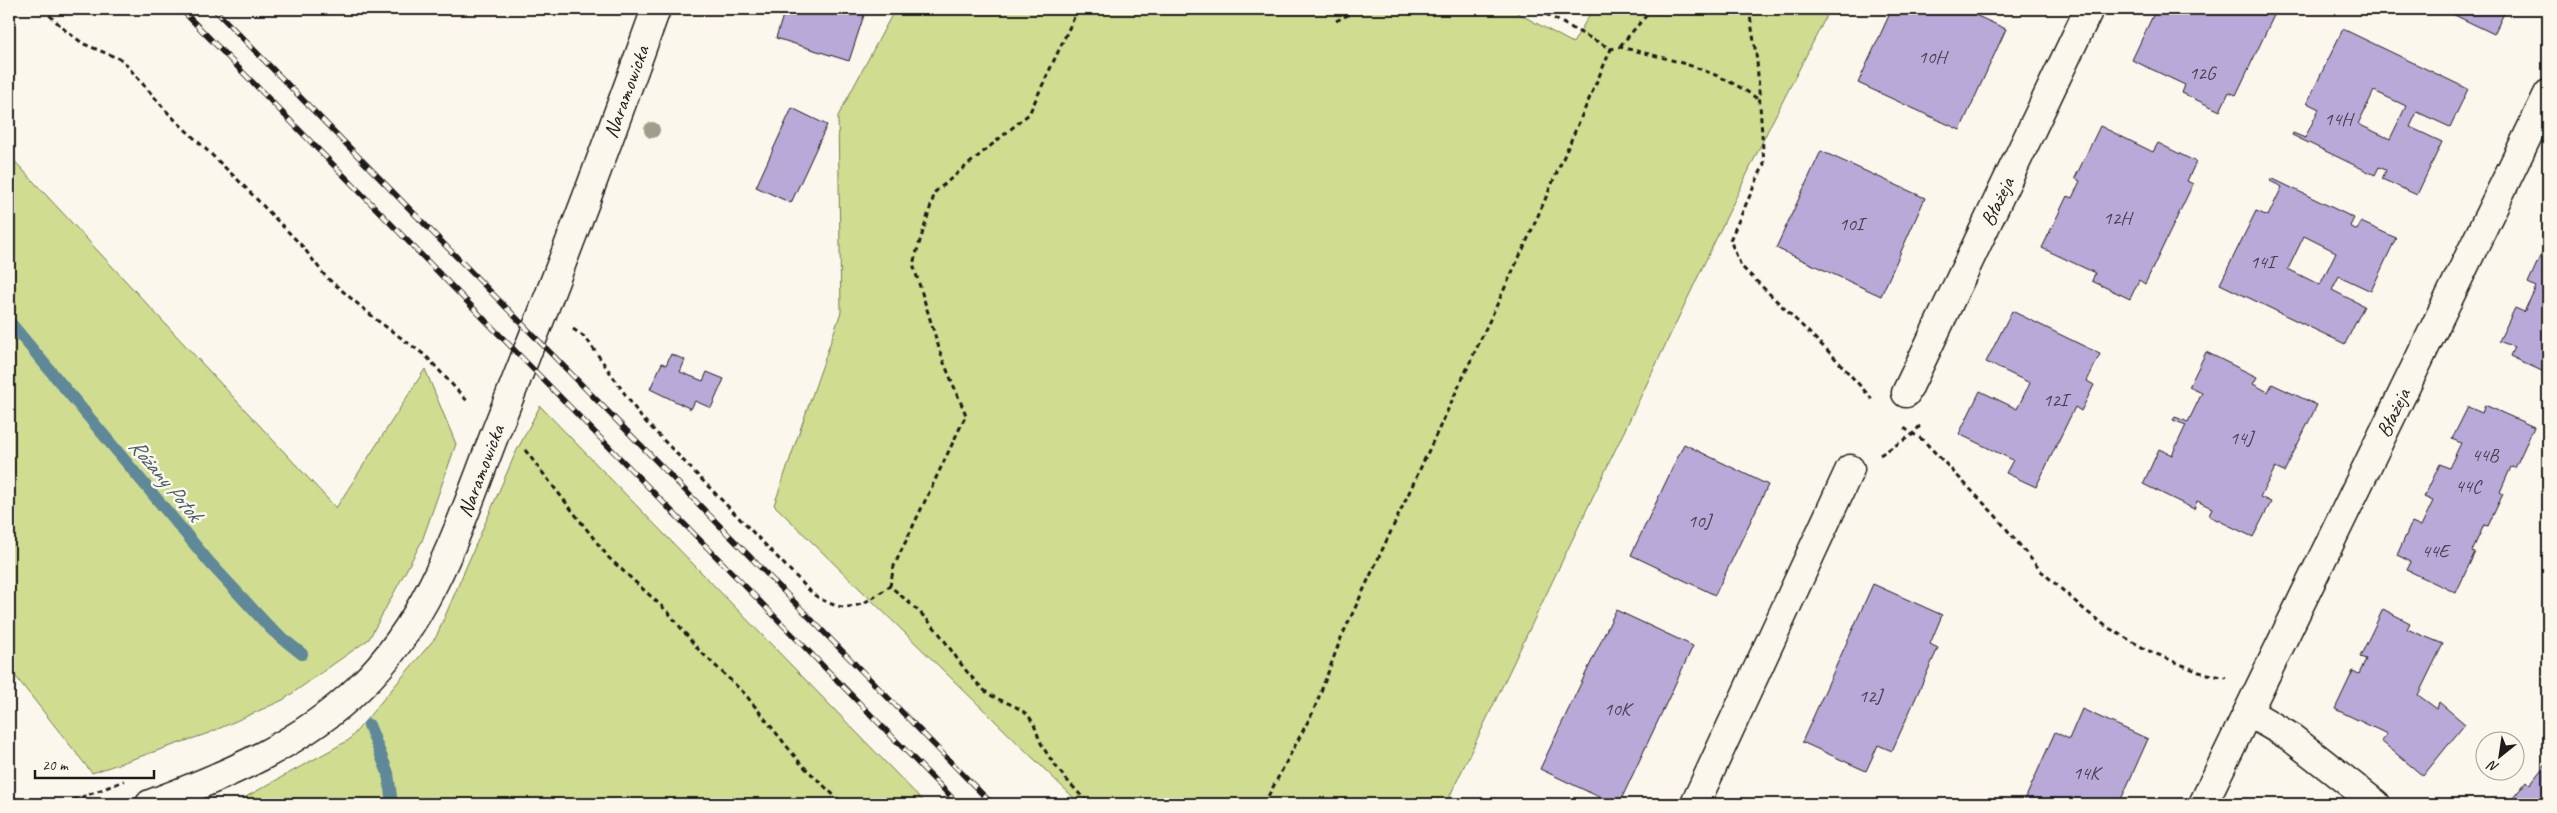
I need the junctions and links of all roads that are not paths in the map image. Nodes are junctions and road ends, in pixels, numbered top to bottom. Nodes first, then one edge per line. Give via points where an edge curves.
1 (656, 9) edge
2 (2090, 9) edge
3 (2545, 108) edge
4 (1906, 393) road end
5 (1850, 469) road end
6 (2248, 712) junction
7 (150, 804) edge
8 (1695, 804) edge
9 (2203, 804) edge
10 (2376, 804) edge

1 - 7 street, Naramowicka via 544,310 426,600 387,657 338,707 271,752
2 - 4 street, Błażeja
3 - 6 street, Błażeja
5 - 8 street
6 - 9 street, Błażeja
6 - 10 street via 2289,736

